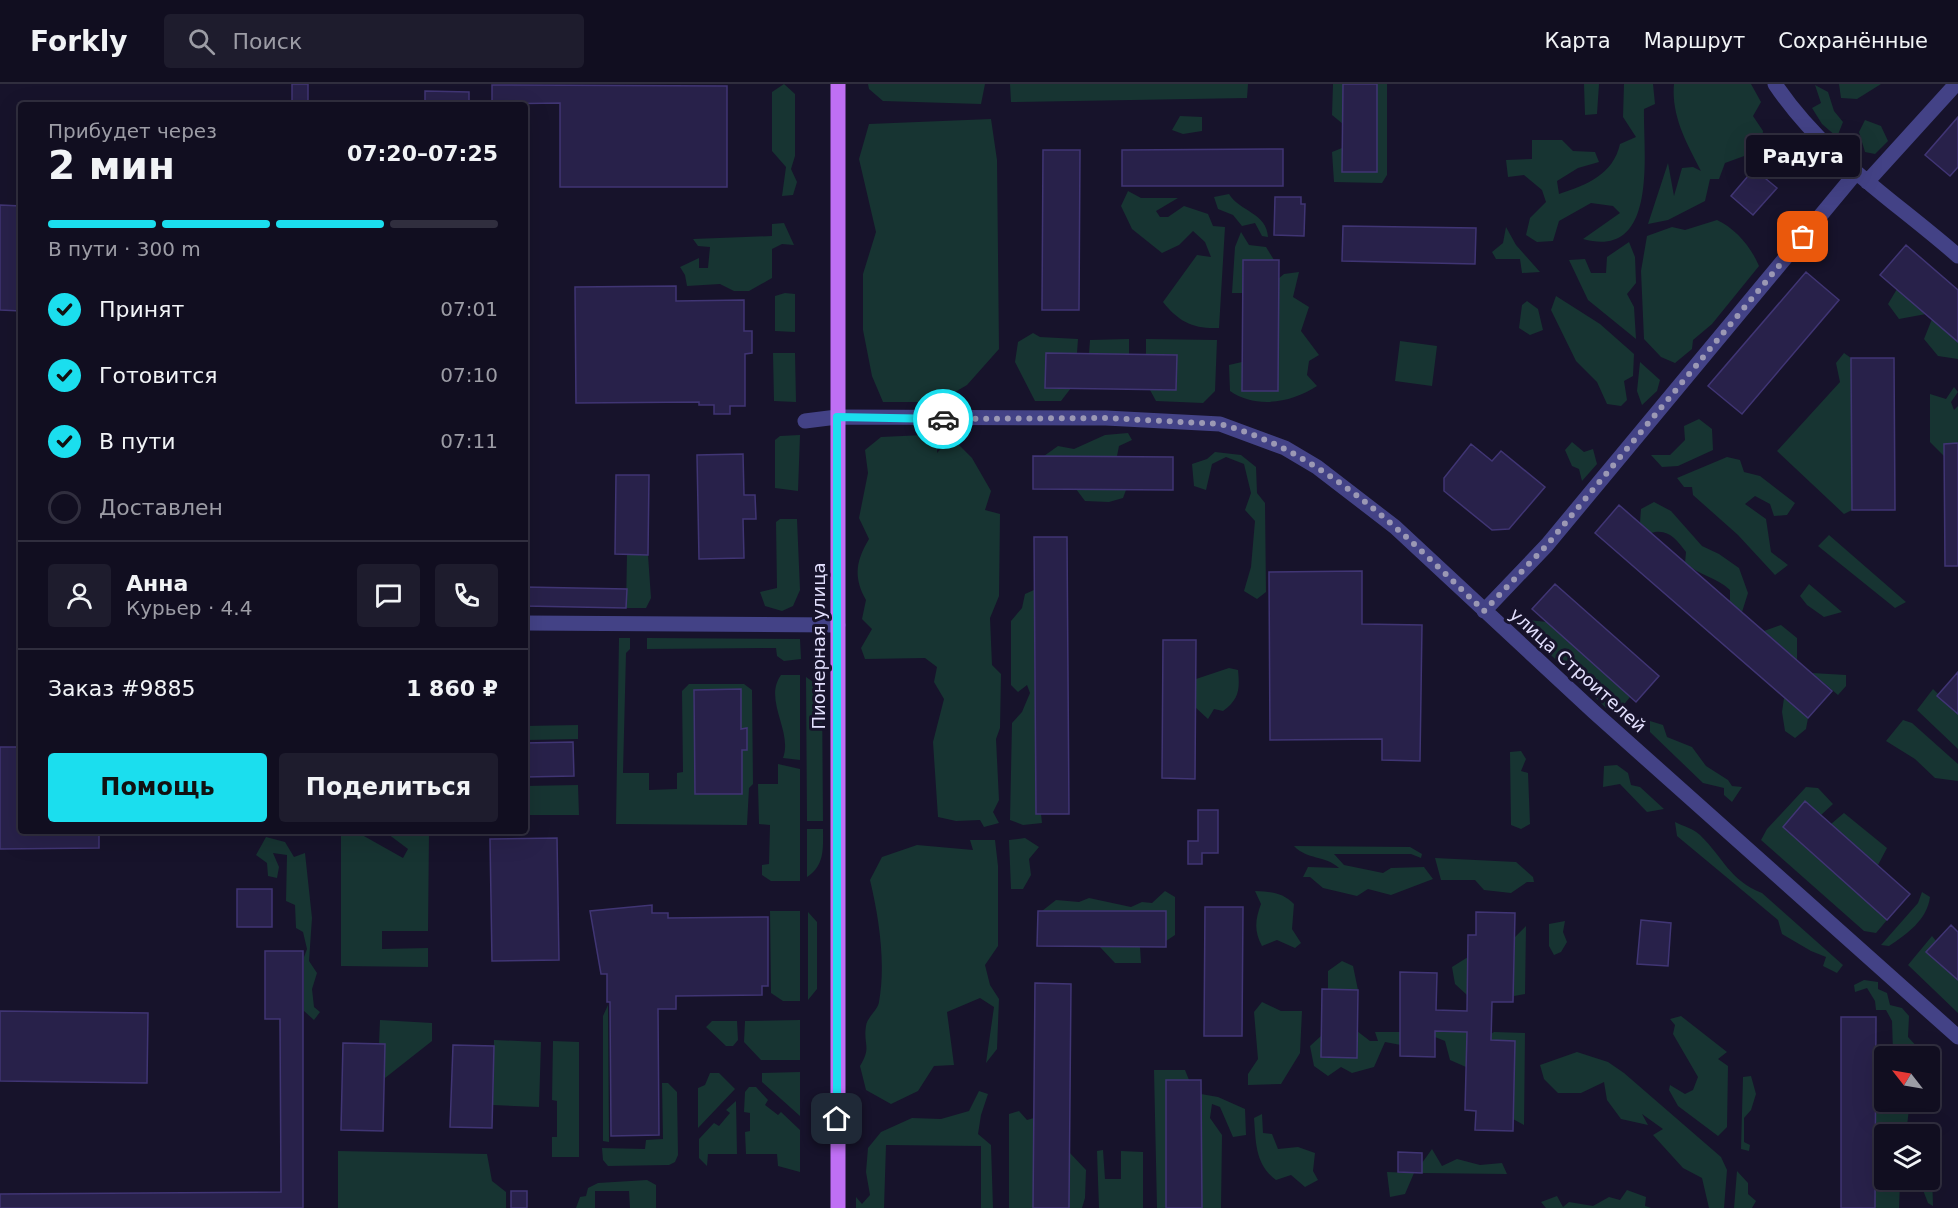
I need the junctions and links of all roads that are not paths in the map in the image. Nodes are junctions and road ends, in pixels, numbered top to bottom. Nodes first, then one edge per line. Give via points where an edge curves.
1 (838, 84) edge
2 (1775, 84) edge
3 (1956, 84) edge
4 (1861, 178) junction
5 (1958, 256) edge
6 (837, 417) junction
7 (805, 421) dead end
8 (1484, 611) junction
9 (528, 623) edge
10 (838, 625) junction
11 (1958, 1037) edge
12 (838, 1208) edge

1 - 6 main road, Пионерная улица
2 - 4 street via 1816,137
3 - 4 street
4 - 5 street
4 - 8 street via 1547,545
6 - 7 street, улица Строителей
6 - 8 street, улица Строителей via 1106,418 1232,427 1285,448 1317,467 1395,527
6 - 10 main road, Пионерная улица
8 - 11 street, улица Строителей
9 - 10 street
10 - 12 main road, Пионерная улица

